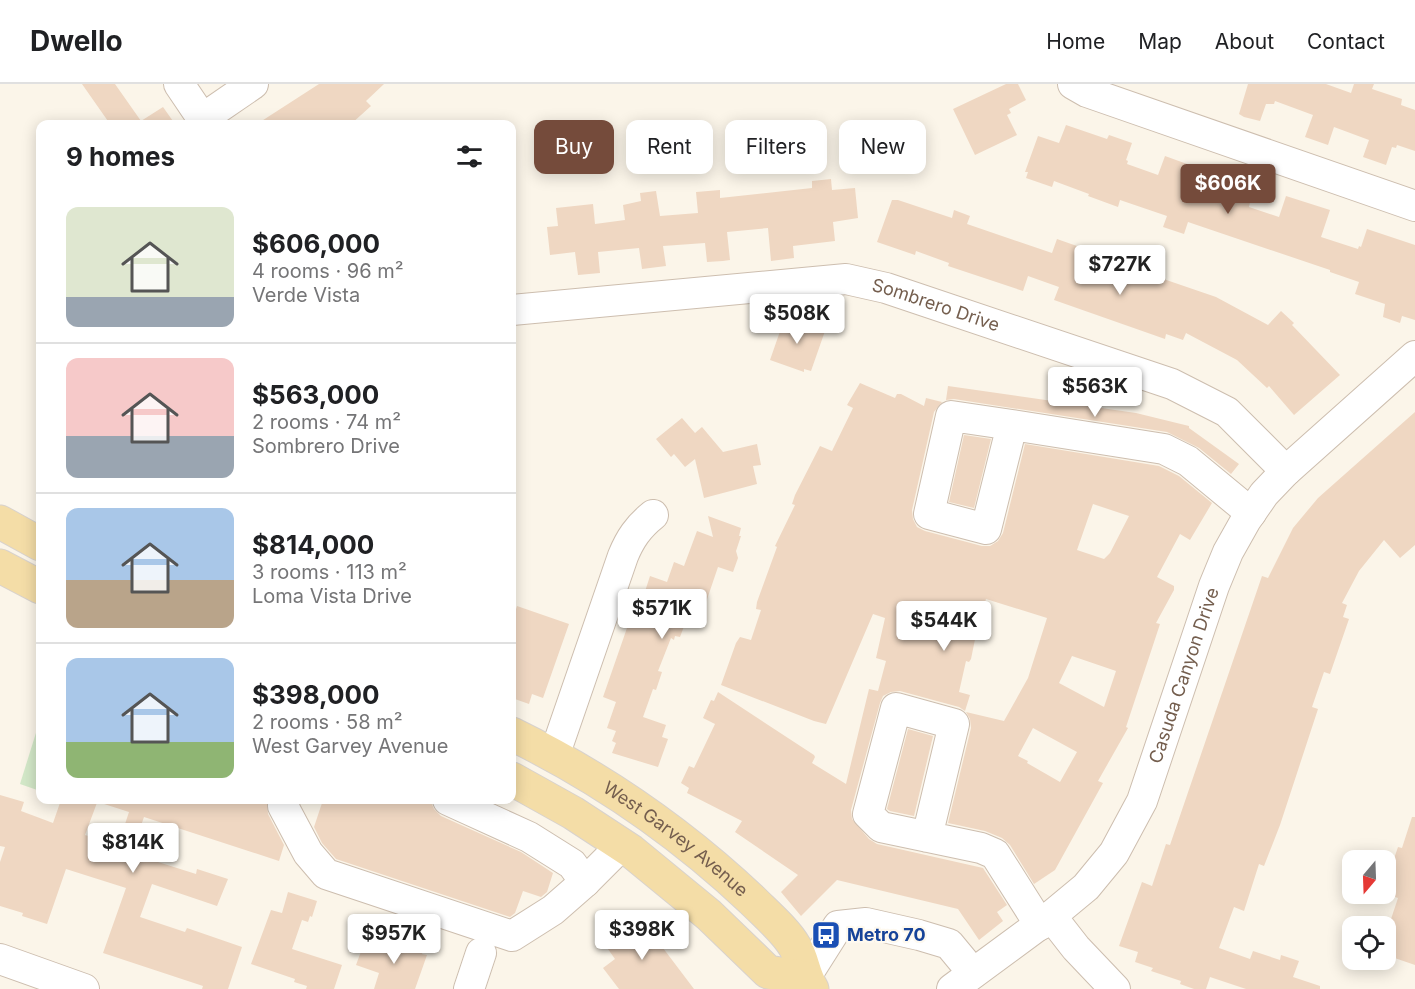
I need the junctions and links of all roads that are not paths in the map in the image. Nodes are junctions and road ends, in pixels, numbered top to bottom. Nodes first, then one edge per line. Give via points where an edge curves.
1 (179, 84) edge
2 (253, 84) edge
3 (1073, 84) edge
4 (203, 120) edge
5 (207, 120) edge
6 (1415, 206) edge
7 (516, 310) edge
8 (1412, 365) edge
9 (1012, 425) dead end
10 (1286, 471) junction
11 (1251, 513) junction
12 (653, 515) dead end
13 (0, 522) edge
14 (36, 542) edge
15 (0, 566) edge
16 (36, 585) edge
17 (516, 736) edge
18 (554, 756) junction
19 (516, 781) edge
20 (284, 804) edge
21 (457, 804) edge
22 (927, 837) dead end
23 (622, 845) junction
24 (585, 882) junction
25 (1046, 920) junction
26 (481, 953) dead end
27 (0, 959) edge
28 (962, 981) edge
29 (808, 983) edge
30 (84, 989) edge
31 (469, 989) edge
32 (1115, 989) edge

1 - 4 street
2 - 5 street
3 - 6 street
7 - 10 street, Sombrero Drive via 846,279 886,288 1172,384 1227,412
8 - 10 street, Casuda Canyon Drive
9 - 11 street via 1164,449 1188,461
10 - 11 street, Casuda Canyon Drive
11 - 25 street, Casuda Canyon Drive via 1214,586 1142,801 1114,853 1086,887
12 - 18 street via 630,539 623,556
13 - 14 main road
15 - 16 main road
17 - 18 main road, West Garvey Avenue
18 - 29 main road, West Garvey Avenue via 626,799 712,865 764,912 795,947
19 - 23 main road, West Garvey Avenue
20 - 24 street via 308,853 326,874 512,936 553,910
21 - 24 street via 536,841 572,864
22 - 25 street via 995,854
23 - 24 street
23 - 29 main road, West Garvey Avenue via 685,894 768,972
25 - 28 street, Casuda Canyon Drive
25 - 32 street
26 - 31 street
27 - 30 street
28 - 29 street via 949,944 866,922 838,926

